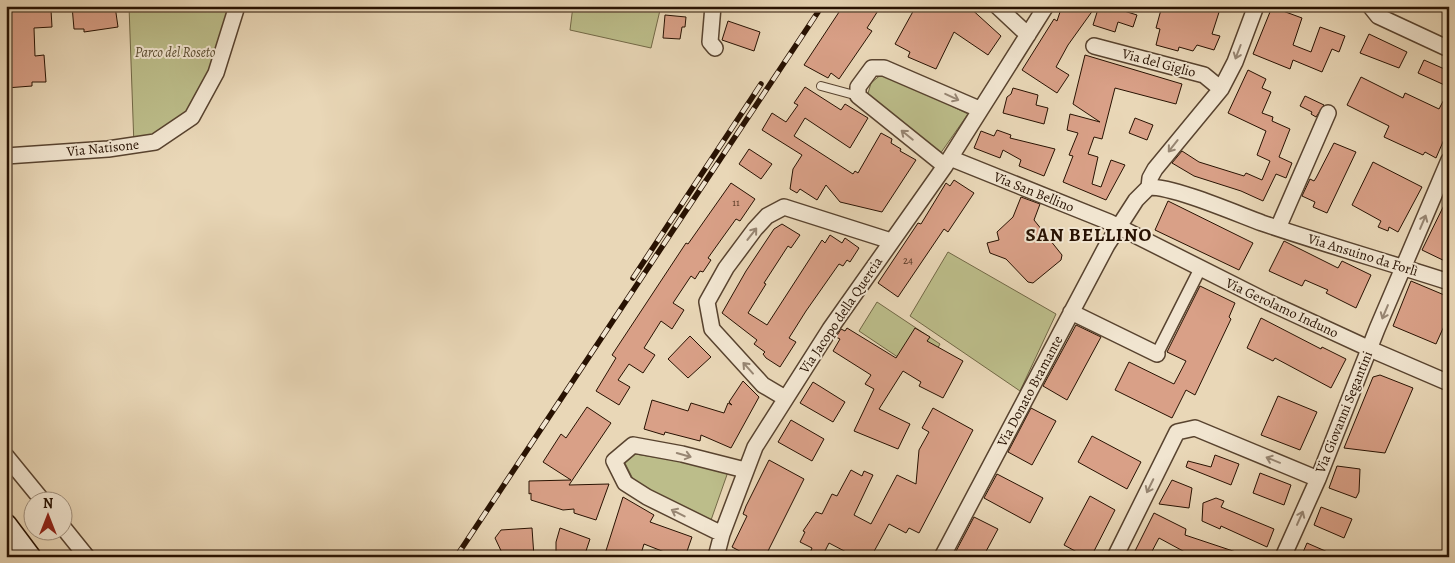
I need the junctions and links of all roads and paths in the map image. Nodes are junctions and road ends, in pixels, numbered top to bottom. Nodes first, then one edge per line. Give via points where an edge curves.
1 (236, 6) edge
2 (713, 6) edge
3 (997, 6) edge
4 (1046, 6) edge
5 (1256, 6) edge
6 (1370, 6) edge
7 (1028, 36) junction
8 (1094, 46) dead end
9 (715, 48) dead end
10 (1449, 49) edge
11 (822, 86) dead end
12 (1221, 89) junction
13 (858, 96) junction
14 (979, 109) junction
15 (1328, 113) dead end
16 (6, 156) edge
17 (1449, 160) edge
18 (947, 162) junction
19 (1149, 187) junction
20 (1118, 227) junction
21 (1278, 228) junction
22 (891, 241) junction
23 (1404, 267) junction
24 (1200, 269) junction
25 (1449, 282) edge
26 (1071, 312) junction
27 (1370, 350) junction
28 (1156, 354) joint
29 (1449, 383) edge
30 (785, 398) junction
31 (6, 456) edge
32 (745, 470) junction
33 (1318, 479) junction
34 (34, 490) edge
35 (6, 525) edge
36 (722, 534) junction
37 (72, 538) edge
38 (30, 557) edge
39 (87, 557) edge
40 (716, 557) edge
41 (942, 557) edge
42 (1115, 557) edge
43 (1283, 557) edge

1 - 16 street, Via Natisone via 216,73 192,117 155,142 108,149
2 - 9 street via 710,42
3 - 7 street
4 - 7 street, Via Jacopo della Quercia
5 -> 12 street
6 - 10 street via 1378,16
7 - 14 street, Via Jacopo della Quercia
8 - 12 street, Via del Giglio via 1204,75
11 - 13 lane
12 -> 19 street via 1155,169
13 -> 14 street via 858,87 872,68 884,68
18 -> 13 street
14 - 18 street, Via Jacopo della Quercia
15 - 21 street
23 -> 17 street, Via Giovanni Segantini
18 - 20 street, Via San Bellino
18 - 22 street, Via Jacopo della Quercia
19 - 20 street
19 - 21 street, Via Ansuino da Forlì
20 - 24 street, Via Gerolamo Induno
20 - 26 street, Via Donato Bramante
21 - 23 street, Via Ansuino da Forlì
22 - 30 street, Via Jacopo della Quercia
30 -> 22 street via 763,385 712,329 707,302 726,268 767,216 784,208
23 - 25 street, Via Ansuino da Forlì
23 -> 27 street, Via Giovanni Segantini
24 - 27 street, Via Gerolamo Induno
24 - 28 street
26 - 28 street
26 - 41 street, Via Donato Bramante
27 - 29 street, Via Gerolamo Induno
27 - 33 street, Via Giovanni Segantini
30 - 32 street, Via Jacopo della Quercia
31 - 34 street
32 - 36 street, Via Jacopo della Quercia
36 -> 32 street via 625,484 614,461 633,445
33 -> 42 street via 1195,428 1177,432
43 -> 33 street, Via Giovanni Segantini
35 - 38 main road
36 - 40 street, Via Jacopo della Quercia
37 - 39 street

